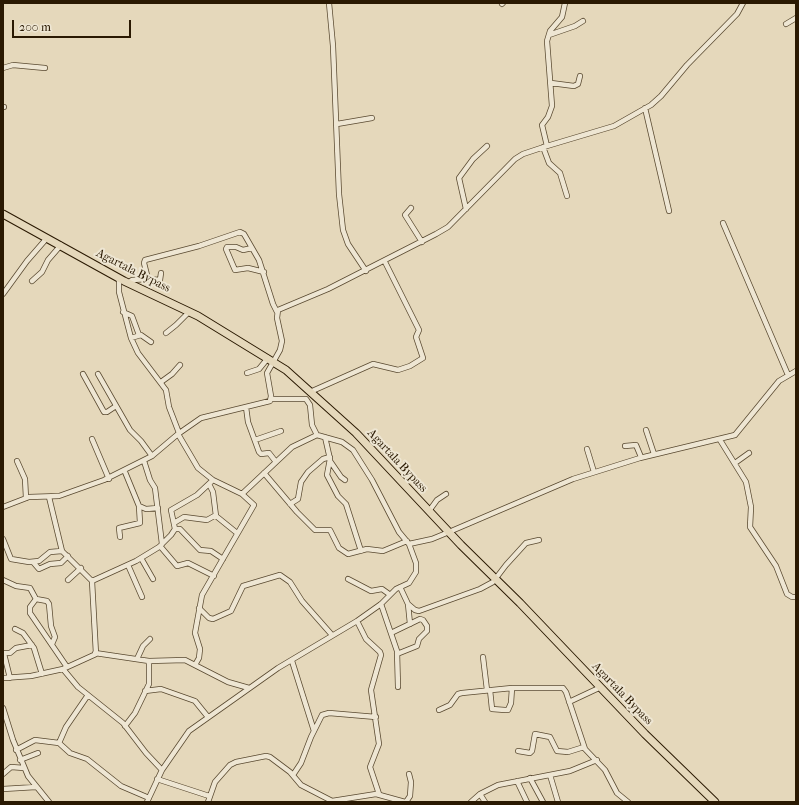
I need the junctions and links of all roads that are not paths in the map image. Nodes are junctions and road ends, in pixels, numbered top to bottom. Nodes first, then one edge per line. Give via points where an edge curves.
1 (329, 3) edge
2 (565, 3) edge
3 (743, 3) edge
4 (796, 18) edge
5 (582, 21) dead end
6 (786, 24) dead end
7 (549, 35) junction
8 (3, 68) edge
9 (45, 68) dead end
10 (580, 76) dead end
11 (551, 83) junction
12 (645, 108) junction
13 (372, 118) dead end
14 (337, 124) junction
15 (487, 146) dead end
16 (545, 147) junction
17 (567, 196) dead end
18 (411, 208) dead end
19 (466, 208) junction
20 (669, 211) dead end
21 (3, 214) edge
22 (723, 223) dead end
23 (47, 238) junction
24 (422, 242) junction
25 (61, 245) junction
26 (252, 248) junction
27 (385, 262) junction
28 (366, 271) junction
29 (264, 272) junction
30 (161, 273) dead end
31 (119, 278) junction
32 (148, 279) junction
33 (32, 281) dead end
34 (128, 283) junction
35 (3, 294) edge
36 (123, 312) junction
37 (188, 312) junction
38 (277, 312) junction
39 (166, 333) dead end
40 (139, 335) junction
41 (131, 338) junction
42 (151, 342) dead end
43 (271, 360) junction
44 (180, 365) dead end
45 (796, 371) edge
46 (247, 373) dead end
47 (83, 374) dead end
48 (98, 374) dead end
49 (788, 375) junction
50 (161, 382) junction
51 (310, 392) junction
52 (271, 399) junction
53 (116, 406) junction
54 (246, 407) junction
55 (646, 430) dead end
56 (281, 431) dead end
57 (178, 434) junction
58 (317, 435) junction
59 (325, 437) junction
60 (92, 439) dead end
61 (255, 440) junction
62 (720, 440) junction
63 (625, 446) dead end
64 (587, 449) dead end
65 (749, 453) dead end
66 (654, 454) junction
67 (152, 456) junction
68 (641, 458) junction
69 (330, 459) junction
70 (17, 461) dead end
71 (144, 461) junction
72 (276, 462) junction
73 (735, 463) junction
74 (125, 472) junction
75 (594, 472) junction
76 (264, 473) junction
77 (109, 478) junction
78 (346, 480) dead end
79 (211, 482) junction
80 (242, 494) junction
81 (446, 494) dead end
82 (49, 497) junction
83 (26, 498) junction
84 (290, 504) junction
85 (139, 506) junction
86 (3, 507) edge
87 (158, 508) junction
88 (429, 511) junction
89 (216, 515) junction
90 (174, 526) junction
91 (449, 532) junction
92 (237, 533) junction
93 (120, 537) dead end
94 (3, 539) edge
95 (539, 540) dead end
96 (408, 543) junction
97 (161, 545) junction
98 (62, 551) junction
99 (360, 551) junction
100 (68, 556) junction
101 (141, 558) junction
102 (223, 559) junction
103 (33, 562) junction
104 (128, 565) junction
105 (81, 568) junction
106 (214, 576) junction
107 (496, 578) junction
108 (153, 579) dead end
109 (348, 579) dead end
110 (3, 580) edge
111 (68, 580) dead end
112 (92, 581) junction
113 (400, 587) junction
114 (389, 594) junction
115 (142, 597) dead end
116 (796, 597) edge
117 (36, 599) junction
118 (381, 604) junction
119 (408, 604) junction
120 (199, 608) junction
121 (357, 621) junction
122 (410, 624) junction
123 (14, 628) dead end
124 (52, 628) junction
125 (44, 631) junction
126 (391, 633) junction
127 (332, 635) junction
128 (150, 639) dead end
129 (52, 644) junction
130 (32, 645) junction
131 (96, 653) junction
132 (3, 654) edge
133 (397, 654) junction
134 (483, 657) dead end
135 (137, 659) junction
136 (149, 661) junction
137 (292, 661) junction
138 (195, 665) junction
139 (65, 668) junction
140 (42, 674) junction
141 (3, 678) edge
142 (10, 678) junction
143 (398, 687) dead end
144 (601, 687) junction
145 (249, 688) junction
146 (512, 688) junction
147 (488, 690) junction
148 (145, 691) junction
149 (88, 695) junction
150 (569, 702) junction
151 (3, 708) edge
152 (439, 710) dead end
153 (208, 717) junction
154 (376, 717) junction
155 (125, 726) junction
156 (314, 731) junction
157 (59, 743) junction
158 (584, 747) junction
159 (16, 750) junction
160 (518, 751) dead end
161 (38, 753) dead end
162 (20, 760) junction
163 (597, 760) junction
164 (24, 768) junction
165 (162, 770) junction
166 (3, 774) edge
167 (409, 774) dead end
168 (293, 775) junction
169 (550, 775) junction
170 (530, 778) junction
171 (157, 779) junction
172 (517, 781) junction
173 (36, 787) junction
174 (3, 789) edge
175 (379, 794) junction
176 (480, 794) junction
177 (209, 796) junction
178 (148, 800) edge
179 (329, 801) edge
180 (49, 802) edge
181 (208, 802) edge
182 (405, 802) edge
183 (471, 802) edge
184 (485, 802) edge
185 (527, 802) edge
186 (543, 802) edge
187 (558, 802) edge
188 (628, 802) edge
189 (715, 802) edge

1 - 14 street
2 - 7 street via 562,16
3 - 12 street via 740,11 687,65 661,96
4 - 6 street
5 - 7 street
7 - 11 street via 546,46
8 - 9 street via 14,65
10 - 11 street via 578,84 574,86
11 - 16 street via 552,106 542,125
12 - 16 street via 614,126
12 - 20 street
13 - 14 street
14 - 28 street via 343,230 348,244
15 - 19 street via 459,178
16 - 17 street via 549,163 560,173
16 - 19 street via 514,159
18 - 24 street via 405,215
19 - 24 street via 448,227
21 - 23 highway, Agartala Bypass
22 - 49 street
23 - 25 highway, Agartala Bypass
23 - 35 street
24 - 27 street
25 - 31 highway, Agartala Bypass
25 - 33 street via 42,272
26 - 29 street
26 - 29 street via 243,250 227,247 226,250 235,270 248,268
26 - 32 street via 240,232 199,246 155,256 144,261
27 - 28 street
27 - 51 street via 419,330 416,337 423,358 398,370 373,364
28 - 38 street via 284,306
29 - 38 street
30 - 32 street via 160,280
31 - 34 highway, Agartala Bypass
31 - 36 street
32 - 34 street via 132,280
34 - 37 highway, Agartala Bypass
36 - 40 street via 132,316
36 - 41 street
37 - 39 street
37 - 43 highway, Agartala Bypass
38 - 43 street via 282,341 280,350
40 - 41 street
40 - 42 street
41 - 50 street via 138,353
43 - 46 street via 259,369
43 - 51 highway, Agartala Bypass
43 - 52 street via 267,373
44 - 50 street
45 - 49 street
47 - 53 street via 104,412
48 - 53 street
49 - 62 street via 779,381 739,432
50 - 57 street via 167,393 168,407
51 - 88 highway, Agartala Bypass via 356,433
52 - 54 street
52 - 58 street via 306,400 310,405 312,425
53 - 67 street via 130,430
54 - 57 street via 204,417
54 - 61 street via 248,422
55 - 66 street
56 - 61 street
57 - 67 street
57 - 79 street via 198,468
58 - 59 street
58 - 72 street via 292,447
59 - 69 street
59 - 96 street via 342,442 352,450 379,492 399,532
60 - 77 street
61 - 72 street via 259,452 269,453
62 - 66 street
62 - 73 street
63 - 68 street via 636,445
64 - 75 street
65 - 73 street
66 - 68 street
67 - 71 street
68 - 75 street
69 - 78 street via 341,477
69 - 84 street via 323,459 308,472 301,482 298,499
69 - 99 street via 327,475 339,498 346,504
70 - 83 street via 25,479
71 - 74 street
71 - 87 street via 154,485
72 - 76 street
73 - 116 street via 746,482 751,507 750,527 776,566 787,594
74 - 77 street
74 - 85 street
75 - 91 street via 551,487
76 - 80 street
76 - 84 street
77 - 82 street
79 - 80 street
79 - 89 street
79 - 90 street via 198,494 172,509
80 - 92 street via 254,505
81 - 88 street via 437,500
82 - 83 street
82 - 98 street
83 - 86 street
84 - 99 street via 316,530 332,531 341,549 348,554
85 - 87 street via 146,509
85 - 93 street via 140,523 119,528
87 - 97 street
88 - 91 highway, Agartala Bypass
89 - 90 street via 207,520 184,517
89 - 92 street
90 - 97 street
90 - 102 street via 200,550 211,551
91 - 96 street via 432,539
91 - 107 highway, Agartala Bypass
92 - 102 street
94 - 103 street via 10,558
95 - 107 street via 526,543
96 - 99 street via 383,551
96 - 113 street via 416,563 416,572 409,583
97 - 101 street
97 - 106 street via 176,565 188,563
98 - 100 street
98 - 103 street via 50,552 41,561
100 - 103 street via 61,564 50,564 39,569
100 - 105 street
101 - 104 street
101 - 108 street
102 - 106 street
104 - 112 street
104 - 115 street
105 - 111 street
105 - 112 street
106 - 120 street via 202,595
107 - 119 street via 491,584 474,592 423,610 415,610
107 - 144 highway, Agartala Bypass
109 - 114 street via 371,591 382,589
110 - 117 street via 16,586 30,588
112 - 131 street
113 - 114 street
113 - 119 street
114 - 118 street
117 - 124 street via 48,602
117 - 125 street via 29,611
118 - 121 street
118 - 126 street
119 - 122 street
120 - 127 street via 213,619 231,611 242,586 280,575 290,582 302,601
120 - 138 street via 195,635 200,649
121 - 127 street
121 - 154 street via 366,639 381,655 371,687
122 - 126 street
122 - 133 street via 423,620 427,626 426,631 417,646
123 - 130 street via 21,631
124 - 125 street
124 - 129 street via 55,637
125 - 129 street
126 - 133 street
127 - 137 street
128 - 135 street via 143,646
129 - 139 street
130 - 132 street
130 - 140 street
131 - 135 street
131 - 139 street
132 - 142 street
133 - 143 street
134 - 147 street
135 - 136 street
136 - 138 street via 185,660
136 - 148 street via 149,684
137 - 145 street
137 - 156 street
138 - 145 street via 228,682
139 - 140 street
139 - 149 street via 75,684
140 - 142 street
141 - 142 street
144 - 150 street
144 - 189 highway, Agartala Bypass
145 - 153 street
146 - 147 street
146 - 147 street via 508,710 492,709
146 - 150 street via 560,687 565,690
147 - 152 street via 462,693 450,705
148 - 153 street via 161,689 196,701
148 - 155 street via 135,713
149 - 155 street
149 - 157 street via 66,727
150 - 158 street
151 - 159 street
153 - 165 street via 187,733
154 - 156 street via 329,713 322,716
154 - 175 street via 379,744 370,768
155 - 165 street
156 - 168 street via 301,763
157 - 159 street via 35,740
157 - 178 street via 70,753 87,759 121,786
158 - 160 street via 568,752 557,752 550,737 535,734 530,753
158 - 163 street
159 - 162 street
161 - 162 street
162 - 164 street
163 - 169 street via 577,769
163 - 188 street via 617,793
164 - 166 street via 11,767
164 - 173 street
165 - 171 street
167 - 182 street via 410,796
168 - 177 street via 268,757 236,762 217,779
168 - 179 street via 301,784
169 - 170 street
169 - 187 street
170 - 172 street
170 - 186 street
171 - 177 street
171 - 178 street
172 - 176 street via 498,785
172 - 185 street
173 - 174 street
173 - 180 street
175 - 179 street
175 - 182 street
176 - 183 street
176 - 184 street
177 - 181 street

